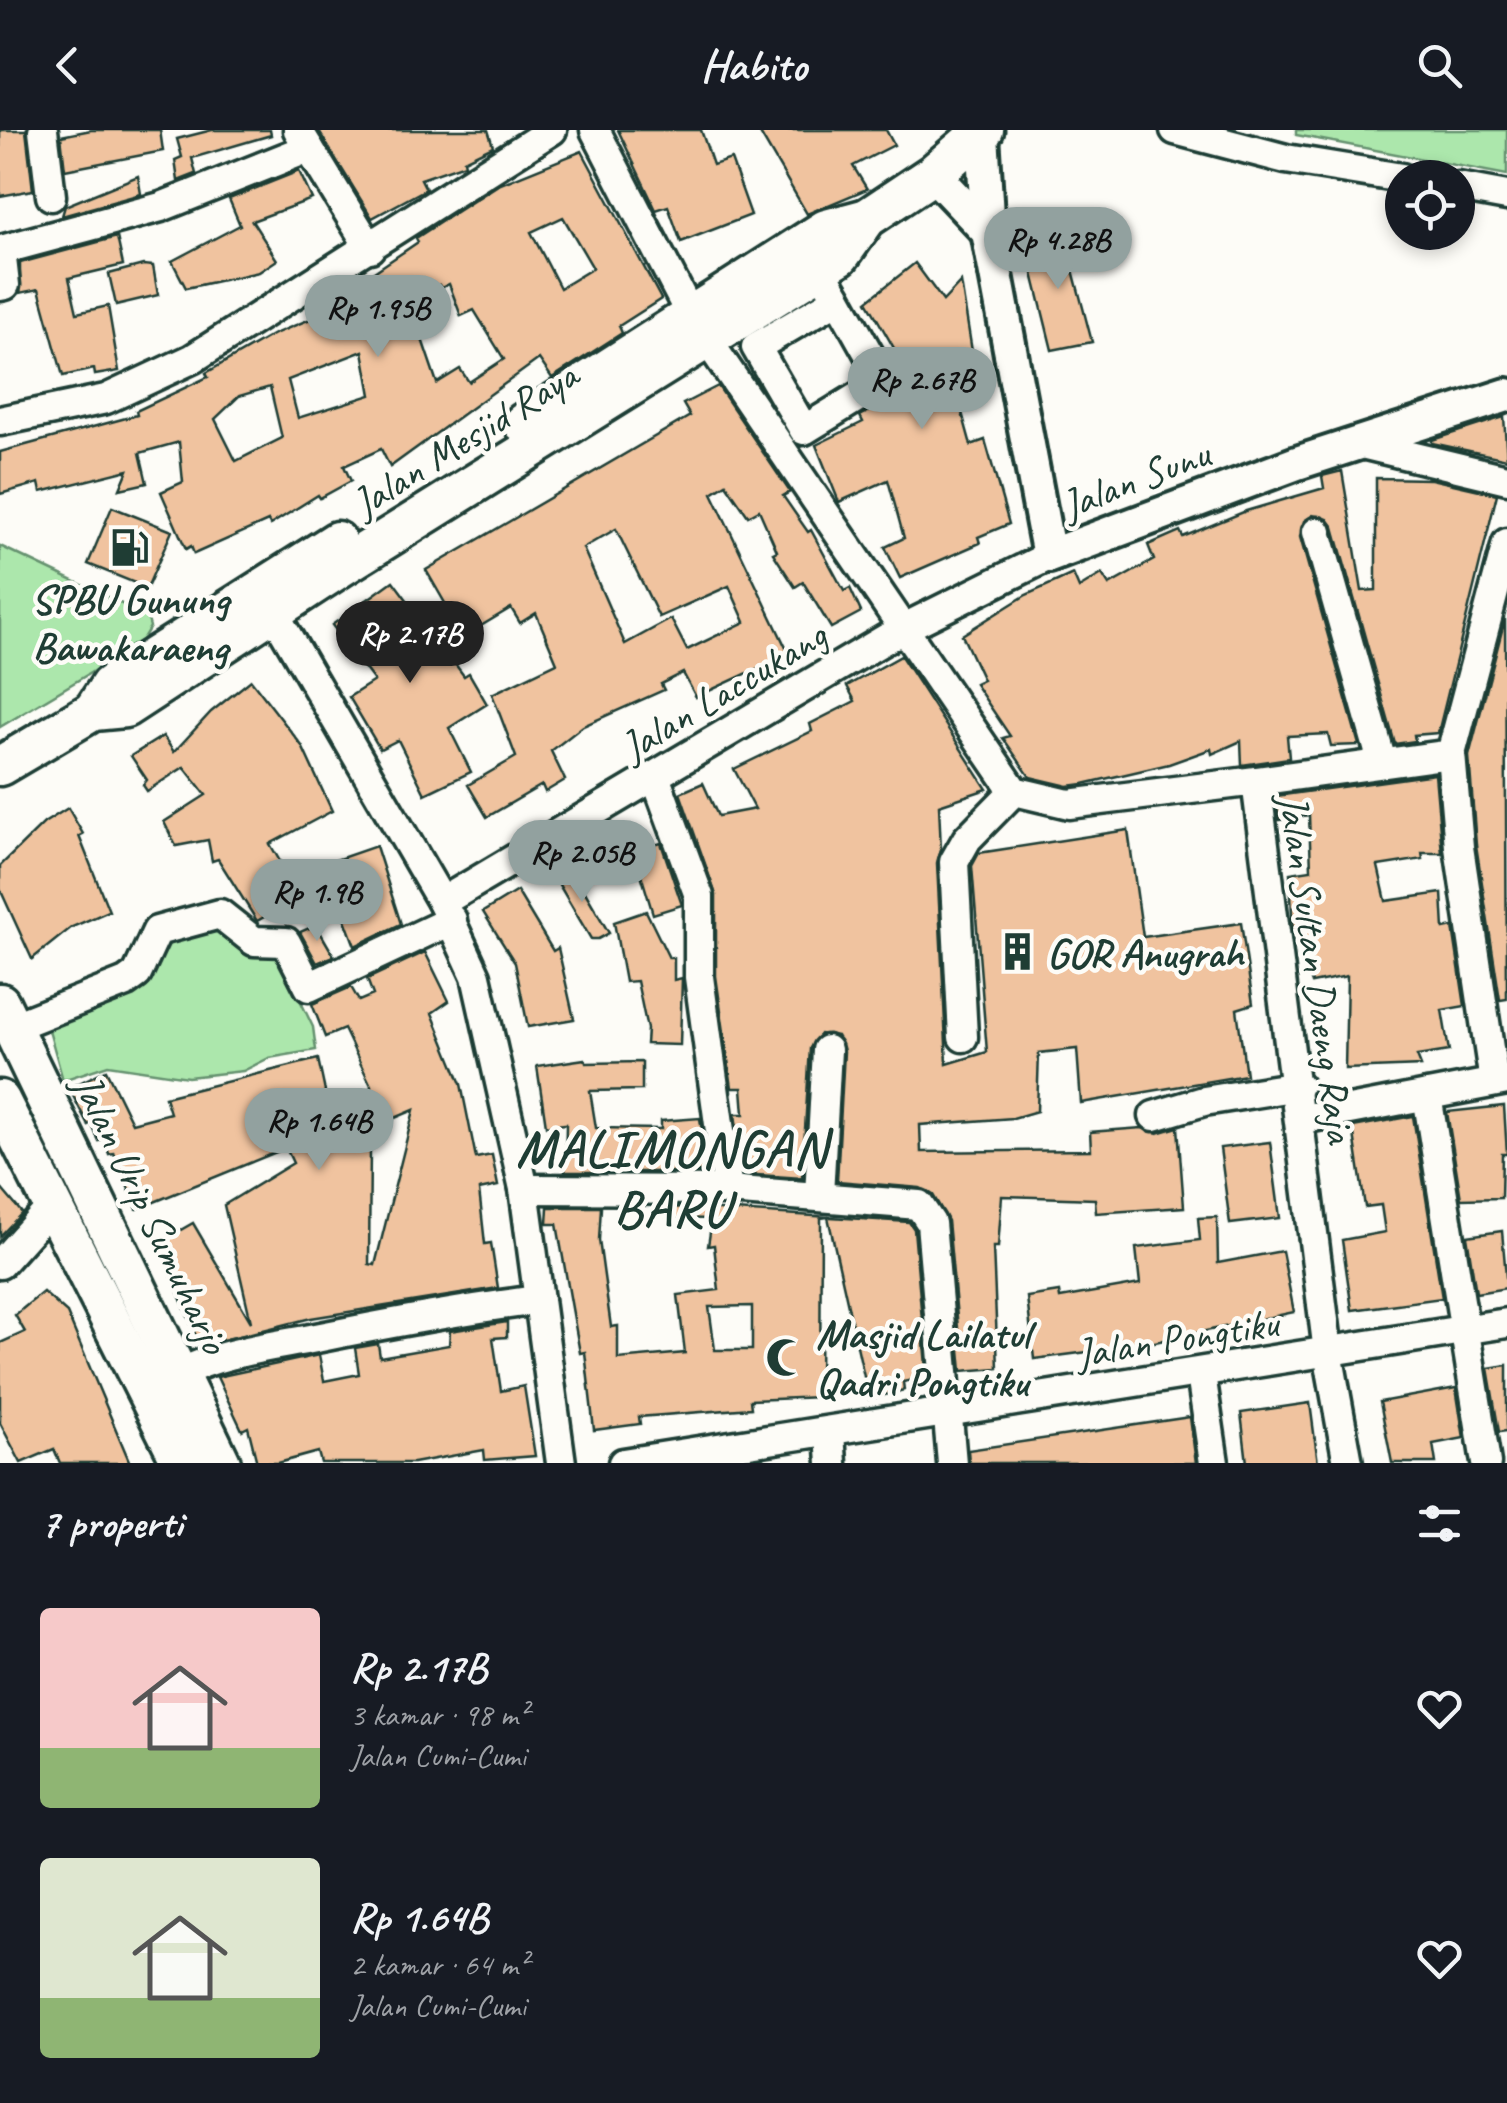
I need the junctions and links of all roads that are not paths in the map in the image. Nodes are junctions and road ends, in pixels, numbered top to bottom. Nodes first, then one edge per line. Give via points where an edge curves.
1 (43, 130) edge
2 (552, 130) edge
3 (594, 130) edge
4 (1175, 130) edge
5 (983, 132) edge
6 (304, 139) edge
7 (933, 174) junction
8 (1385, 175) edge
9 (1475, 190) edge
10 (51, 196) dead end
11 (1507, 196) edge
12 (867, 218) junction
13 (988, 232) junction
14 (370, 248) junction
15 (819, 266) junction
16 (0, 286) edge
17 (838, 299) junction
18 (699, 327) junction
19 (782, 392) junction
20 (1507, 395) edge
21 (755, 409) junction
22 (0, 422) edge
23 (1356, 444) junction
24 (1507, 479) edge
25 (1317, 532) dead end
26 (1507, 543) edge
27 (1050, 556) junction
28 (333, 558) junction
29 (274, 612) junction
30 (904, 628) junction
31 (93, 711) junction
32 (1450, 754) junction
33 (1382, 762) junction
34 (0, 766) edge
35 (656, 779) junction
36 (1256, 781) junction
37 (1014, 791) junction
38 (447, 911) junction
39 (6, 1015) edge
40 (963, 1037) dead end
41 (827, 1050) dead end
42 (1501, 1081) edge
43 (1298, 1086) junction
44 (1428, 1095) junction
45 (3, 1114) edge
46 (1154, 1116) dead end
47 (1302, 1119) junction
48 (524, 1189) junction
49 (728, 1190) junction
50 (819, 1195) junction
51 (53, 1205) junction
52 (0, 1264) edge
53 (539, 1300) junction
54 (1507, 1323) edge
55 (1464, 1329) junction
56 (1328, 1352) junction
57 (180, 1374) junction
58 (1201, 1374) junction
59 (949, 1415) junction
60 (830, 1433) junction
61 (693, 1457) edge
62 (182, 1463) edge
63 (221, 1463) edge
64 (561, 1463) edge
65 (623, 1463) edge
66 (832, 1463) edge
67 (952, 1463) edge
68 (1214, 1463) edge
69 (1348, 1463) edge
70 (1486, 1463) edge

1 - 10 street
2 - 14 street
3 - 18 street
4 - 8 street
5 - 7 highway, Jalan Mesjid Raya
5 - 13 main road, Jalan Sunu
6 - 14 street
6 - 16 street via 160,207 0,250
7 - 12 highway, Jalan Mesjid Raya
7 - 13 main road
9 - 11 street
12 - 15 highway, Jalan Mesjid Raya via 840,256
12 - 18 highway, Jalan Mesjid Raya via 826,228
13 - 27 main road, Jalan Sunu
14 - 22 street via 145,384
15 - 17 street
15 - 18 highway, Jalan Mesjid Raya
17 - 19 street via 756,347
17 - 19 street via 884,380 804,430
18 - 21 street
18 - 28 highway, Jalan Mesjid Raya
19 - 21 street
20 - 23 main road, Jalan Sunu
21 - 30 street
23 - 24 street
23 - 27 main road, Jalan Sunu
25 - 33 street
26 - 32 street
27 - 30 street, Jalan Laccukang
28 - 29 highway, Jalan Mesjid Raya
28 - 31 highway, Jalan Mesjid Raya via 110,685
29 - 31 highway, Jalan Mesjid Raya via 125,708
29 - 38 street
30 - 35 street, Jalan Laccukang
30 - 37 street
31 - 34 highway, Jalan Mesjid Raya
32 - 33 street
32 - 42 street via 1459,846
33 - 36 street
35 - 38 street, Jalan Laccukang
35 - 49 street via 699,896 698,977
36 - 37 street, Jalan Sultan Daeng Raja via 1069,804
36 - 43 street, Jalan Sultan Daeng Raja
37 - 40 street via 966,839 954,862
38 - 39 street, Jalan Laccukang via 309,987 286,942 254,941 216,914 156,931 136,974 112,991
38 - 48 street via 476,976
39 - 57 highway, Jalan Urip Sumuharjo
41 - 50 street
42 - 44 street
43 - 46 street
43 - 47 street, Jalan Sultan Daeng Raja
44 - 47 street
44 - 55 street
45 - 51 highway, Jalan Urip Sumuharjo
47 - 56 street, Jalan Sultan Daeng Raja
48 - 49 street
48 - 53 street
49 - 50 street
50 - 59 street via 909,1203 926,1212
51 - 52 street
51 - 62 highway, Jalan Urip Sumuharjo
53 - 57 street via 262,1348
53 - 64 street
54 - 55 street, Jalan Pongtiku
55 - 56 street, Jalan Pongtiku
55 - 70 street
56 - 58 street, Jalan Pongtiku
56 - 69 street, Jalan Sultan Daeng Raja
57 - 63 highway, Jalan Urip Sumuharjo
58 - 59 street, Jalan Pongtiku
58 - 68 street
59 - 60 street, Jalan Pongtiku
59 - 67 street
60 - 61 street, Jalan Pongtiku
60 - 66 street
61 - 65 street, Jalan Pongtiku

